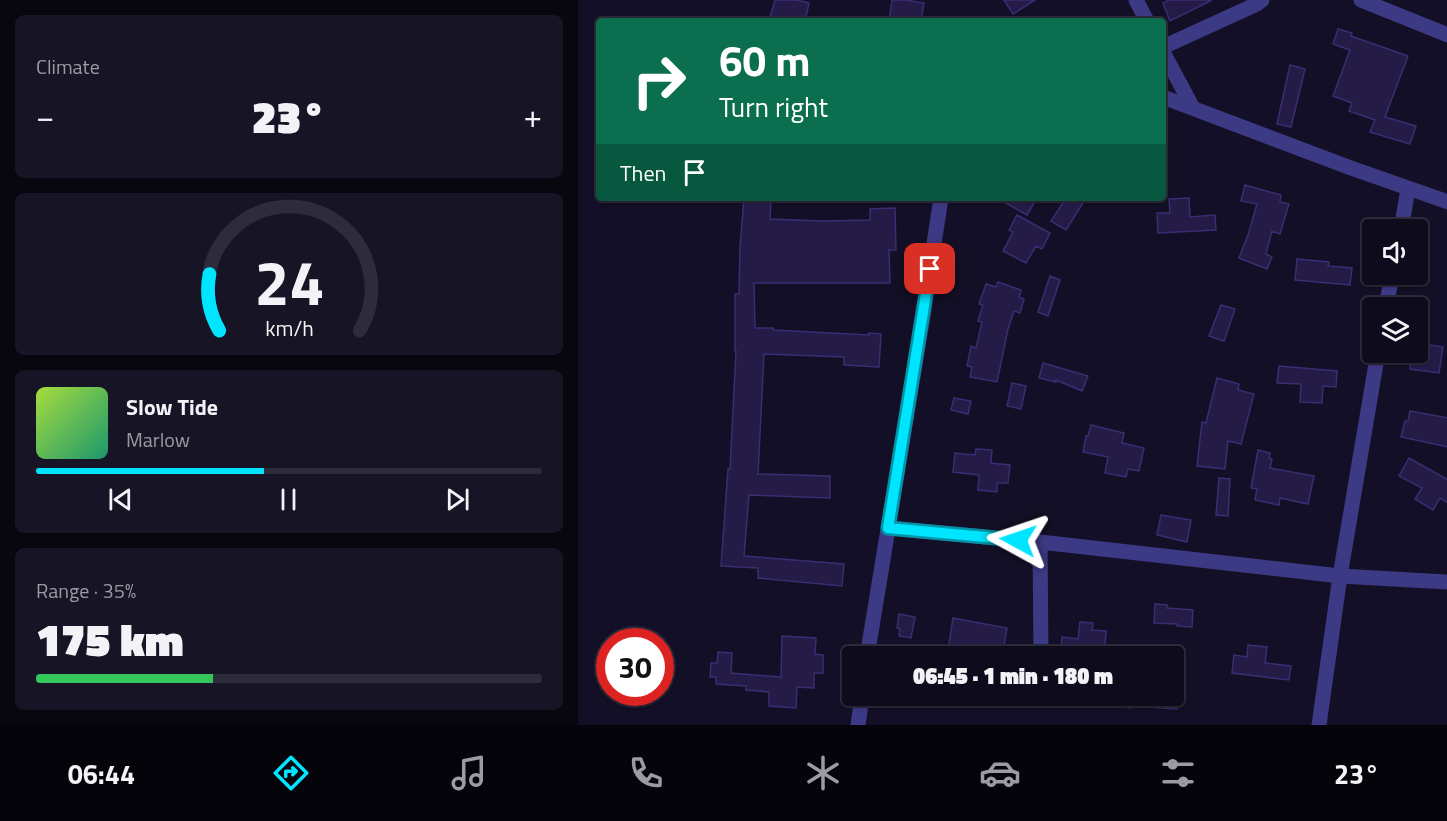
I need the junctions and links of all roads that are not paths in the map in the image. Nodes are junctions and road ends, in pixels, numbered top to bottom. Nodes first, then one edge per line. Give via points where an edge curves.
1 (1136, 0) edge
2 (1262, 0) edge
3 (1361, 0) edge
4 (1145, 18) edge
5 (1448, 35) edge
6 (1166, 46) edge
7 (1166, 58) edge
8 (1166, 98) edge
9 (1193, 108) junction
10 (1408, 189) junction
11 (941, 201) edge
12 (1448, 202) edge
13 (1402, 219) edge
14 (1376, 363) edge
15 (888, 528) junction
16 (1040, 542) junction
17 (1340, 576) junction
18 (1448, 582) edge
19 (869, 646) edge
20 (1041, 646) edge
21 (861, 706) edge
22 (858, 725) edge
23 (1319, 725) edge

1 - 4 street
2 - 6 street
3 - 5 street
7 - 9 street
8 - 9 street
9 - 10 street
10 - 12 street
10 - 13 street
11 - 15 street
14 - 17 street
15 - 16 street
15 - 19 street
16 - 17 street
16 - 20 street
17 - 18 street
17 - 23 street
21 - 22 street

